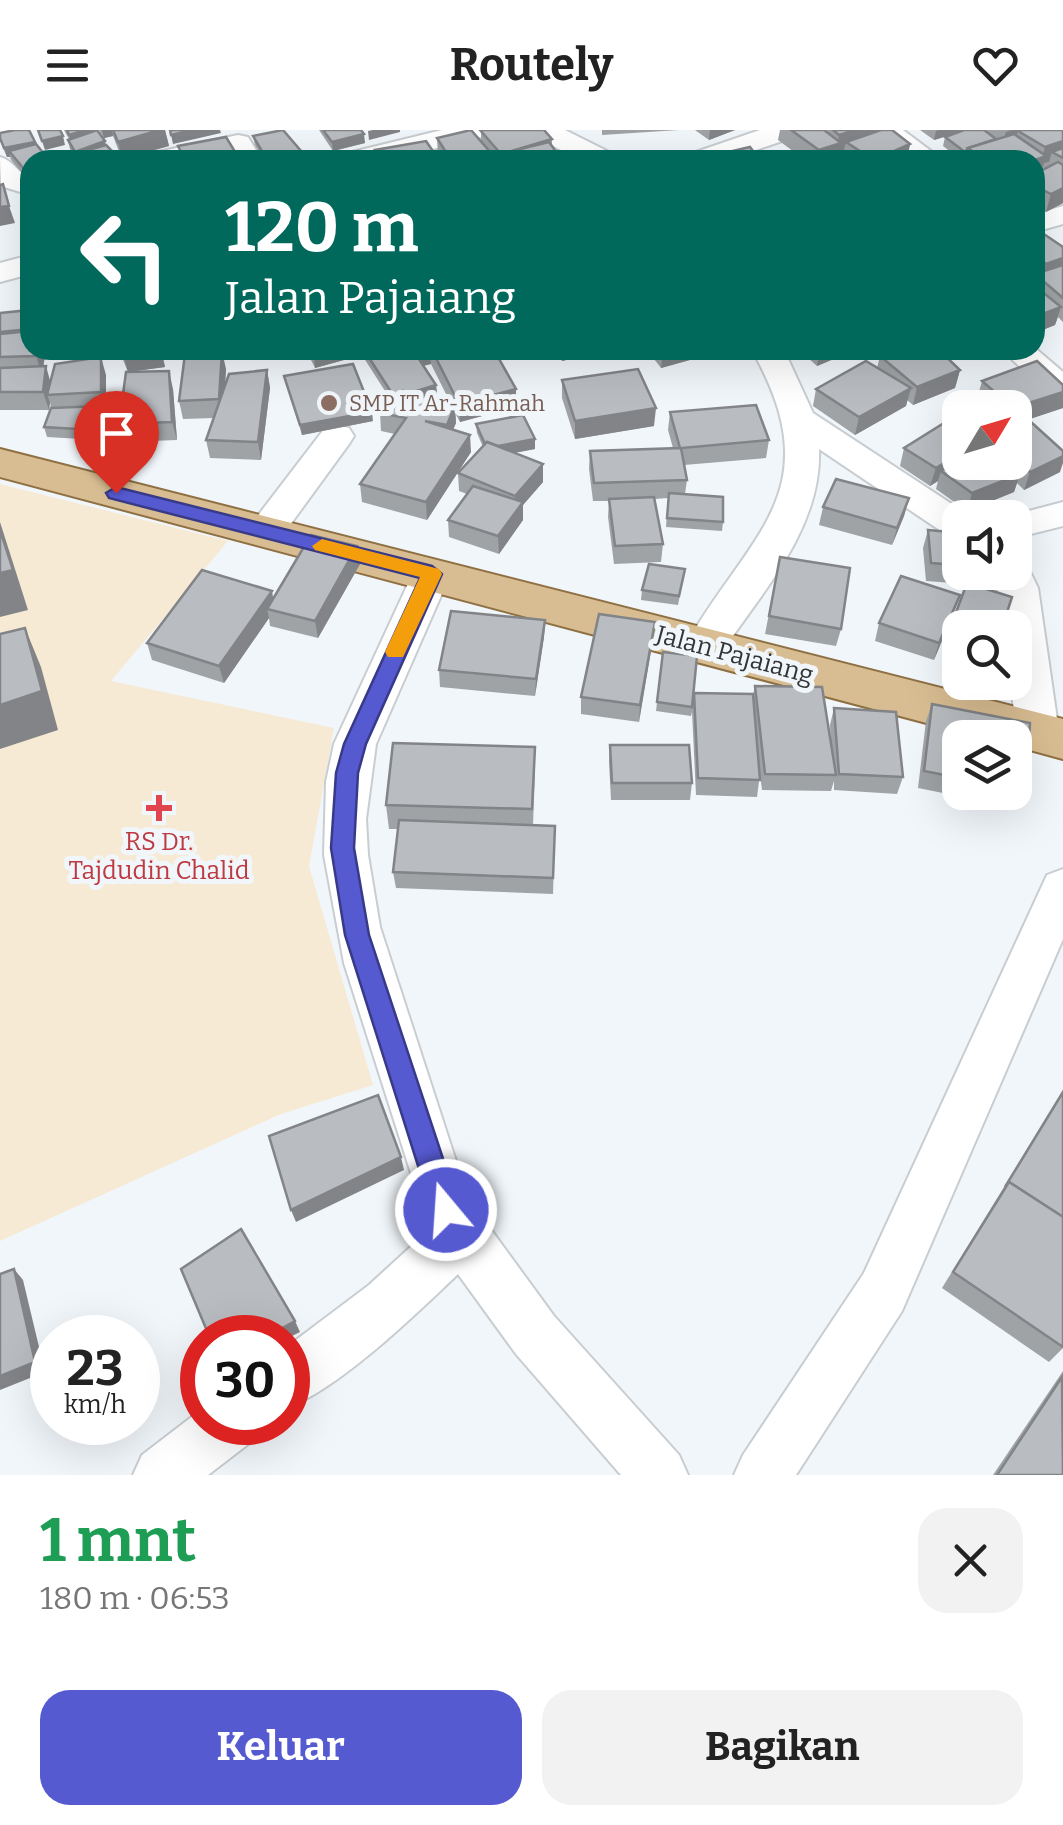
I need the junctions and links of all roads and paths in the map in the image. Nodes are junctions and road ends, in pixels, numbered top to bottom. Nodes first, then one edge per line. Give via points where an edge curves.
1 (476, 130) edge
2 (542, 130) edge
3 (786, 130) edge
4 (885, 130) edge
5 (395, 150) edge
6 (583, 150) edge
7 (729, 150) edge
8 (914, 150) edge
9 (0, 166) edge
10 (20, 183) edge
11 (773, 360) edge
12 (1035, 360) edge
13 (1063, 389) edge
14 (799, 420) junction
15 (337, 436) dead end
16 (0, 464) edge
17 (942, 514) edge
18 (1063, 514) edge
19 (1032, 522) edge
20 (266, 532) junction
21 (432, 574) junction
22 (1018, 590) edge
23 (705, 646) junction
24 (1051, 736) edge
25 (1063, 888) edge
26 (460, 1234) junction
27 (310, 1363) edge
28 (202, 1445) edge
29 (162, 1475) edge
30 (659, 1475) edge
31 (763, 1475) edge

1 - 5 street
2 - 6 street
3 - 7 street
4 - 8 street
9 - 10 street
11 - 14 street
12 - 13 street
14 - 17 street
14 - 23 street via 795,505
15 - 20 street
16 - 20 main road, Jalan Pajaiang
18 - 19 street
20 - 21 main road, Jalan Pajaiang
21 - 23 main road, Jalan Pajaiang
21 - 26 street via 355,744 342,848 357,935 446,1210
22 - 24 street
23 - 24 main road, Jalan Pajaiang
25 - 31 street via 883,1292
26 - 27 street via 388,1304
26 - 30 street via 536,1335
28 - 29 street

